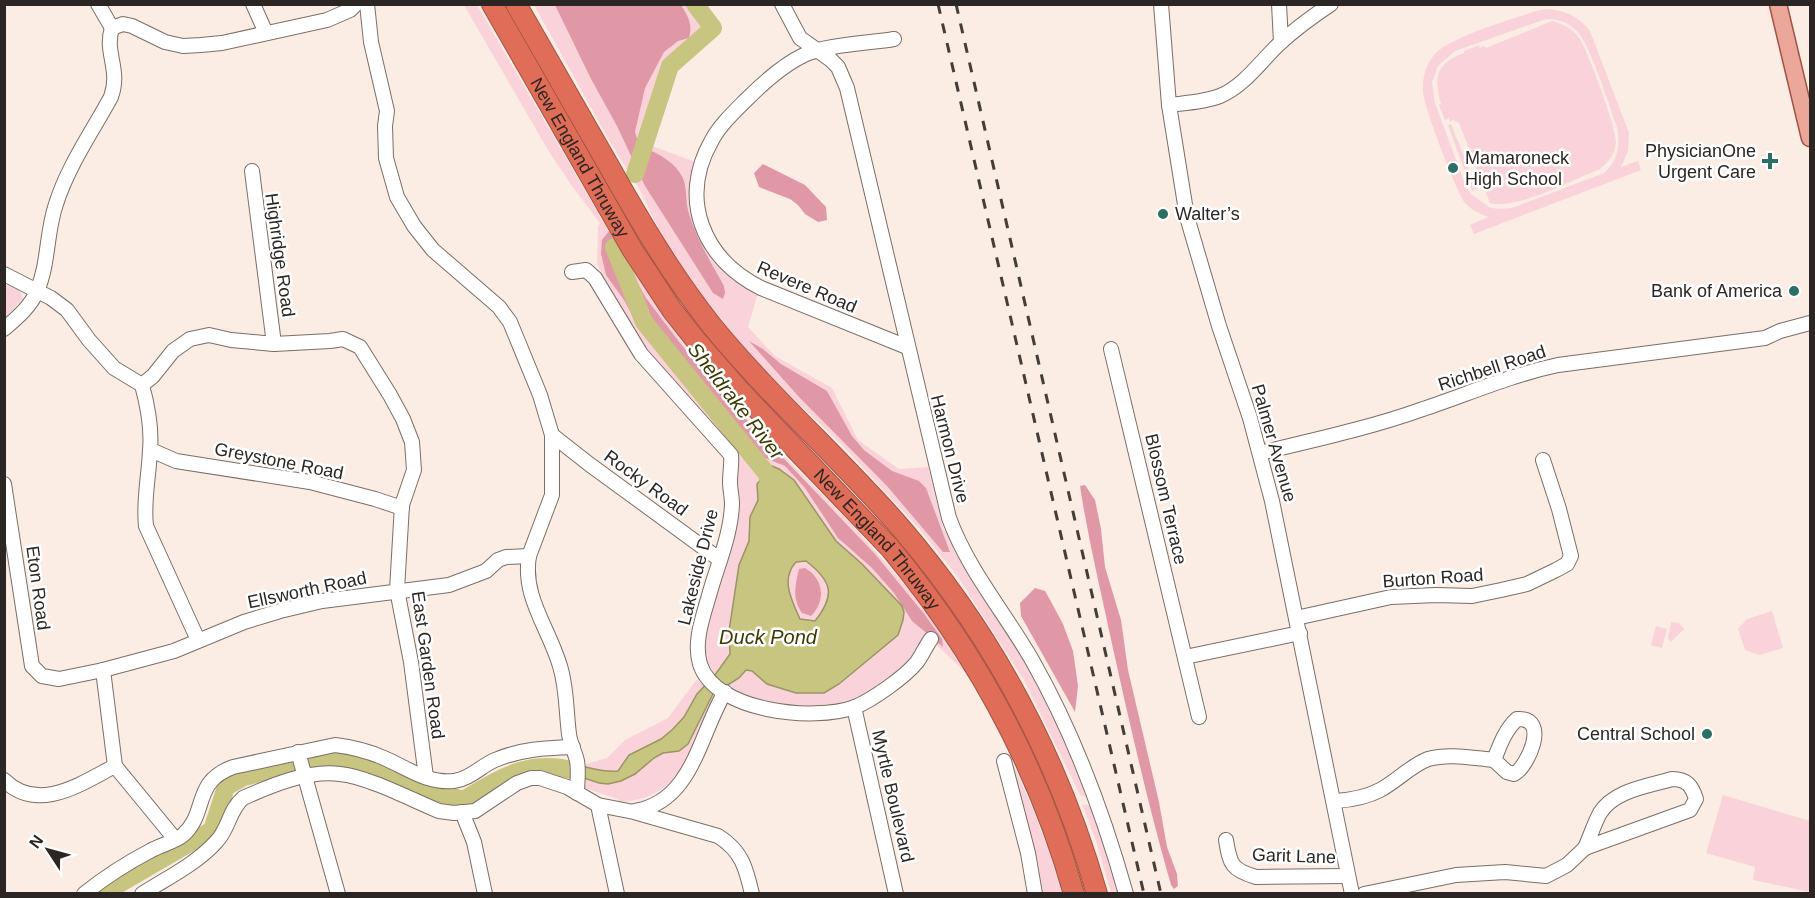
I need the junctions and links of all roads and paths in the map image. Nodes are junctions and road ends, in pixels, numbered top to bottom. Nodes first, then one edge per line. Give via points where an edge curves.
1 (98, 4) edge
2 (253, 4) edge
3 (356, 4) edge
4 (367, 4) edge
5 (492, 4) edge
6 (516, 4) edge
7 (782, 4) edge
8 (1161, 4) edge
9 (1279, 4) edge
10 (1331, 4) edge
11 (1778, 4) edge
12 (112, 28) junction
13 (266, 33) junction
14 (894, 39) dead end
15 (1281, 42) junction
16 (816, 51) junction
17 (1169, 105) junction
18 (1810, 138) edge
19 (252, 171) dead end
20 (572, 272) dead end
21 (4, 274) edge
22 (37, 291) junction
23 (1810, 323) edge
24 (4, 329) edge
25 (274, 344) junction
26 (907, 347) junction
27 (1111, 349) dead end
28 (142, 385) junction
29 (552, 435) junction
30 (151, 450) junction
31 (1260, 453) junction
32 (1543, 460) dead end
33 (4, 484) edge
34 (402, 508) junction
35 (529, 556) junction
36 (719, 559) junction
37 (397, 590) junction
38 (1296, 618) junction
39 (1300, 633) junction
40 (931, 639) dead end
41 (198, 640) junction
42 (1185, 657) junction
43 (104, 670) junction
44 (59, 679) joint
45 (723, 691) junction
46 (854, 707) junction
47 (1199, 717) dead end
48 (573, 747) junction
49 (1494, 760) dead end
50 (1004, 761) dead end
51 (301, 763) junction
52 (115, 766) junction
53 (426, 777) junction
54 (4, 780) edge
55 (577, 788) junction
56 (1335, 801) junction
57 (598, 805) junction
58 (462, 812) junction
59 (634, 812) junction
60 (175, 839) junction
61 (1226, 840) dead end
62 (1585, 848) junction
63 (1348, 876) junction
64 (84, 894) edge
65 (142, 894) edge
66 (338, 894) edge
67 (484, 894) edge
68 (617, 894) edge
69 (752, 894) edge
70 (896, 894) edge
71 (1035, 894) edge
72 (1074, 894) edge
73 (1097, 894) edge
74 (1125, 894) edge
75 (1352, 894) edge
76 (1364, 894) edge

1 - 12 street
2 - 13 street
3 - 13 street via 327,20
4 - 29 street via 370,42 387,111 386,158 397,197 433,250 485,294 510,322
5 - 72 highway, New England Thruway via 632,249 672,310 733,384 891,549 955,634 993,695 1025,759 1054,829
6 - 73 highway, New England Thruway via 689,296 743,362 898,525 979,630 1022,703 1053,768
7 - 16 street, Harmon Drive via 801,38
8 - 17 street, Palmer Avenue
9 - 15 street
10 - 15 street
11 - 18 main road
12 - 13 street via 132,26 183,46 222,43
12 - 22 street via 108,40 115,86 68,173 56,204
14 - 16 street, Revere Road
15 - 17 street via 1250,74 1219,97
16 - 26 street, Harmon Drive via 837,67 847,88
16 - 26 street, Revere Road via 764,82 712,139 696,188 702,227 713,251 742,279
17 - 31 street, Palmer Avenue via 1190,228
19 - 25 street, Highridge Road
20 - 36 street, Lakeside Drive via 586,270 595,278 641,354 731,455 732,505
21 - 22 street
22 - 24 street via 23,312
22 - 28 street via 67,310 114,368
23 - 31 street, Richbell Road via 1765,338 1532,371 1376,424
25 - 28 street, East Garden Road via 209,335 190,339 173,351
25 - 34 street, East Garden Road via 343,339 360,347 403,418 412,442 414,470
26 - 74 street, Harmon Drive via 942,499 955,535 1054,702 1105,822
27 - 42 street, Blossom Terrace
28 - 30 street via 150,412
29 - 35 street via 552,495
29 - 36 street, Rocky Road
30 - 34 street, Greystone Road via 176,461 309,482
30 - 41 street via 146,526
31 - 38 street, Palmer Avenue
32 - 38 street, Burton Road via 1571,556 1567,564 1527,584 1472,596 1392,597
33 - 44 street, Eton Road via 32,666 42,676
34 - 37 street, East Garden Road
35 - 37 street, Ellsworth Road via 506,557 480,574 449,585
35 - 48 street via 531,593 560,664
36 - 45 street, Lakeside Drive via 698,647 700,664 708,679
37 - 41 street, Ellsworth Road via 280,611
37 - 53 street, East Garden Road
38 - 39 street, Palmer Avenue
39 - 42 street
39 - 56 street, Palmer Avenue
40 - 46 street, Lakeside Drive via 903,676
41 - 43 street, Ellsworth Road via 174,651
42 - 47 street, Blossom Terrace
43 - 44 street, Ellsworth Road
43 - 52 street
45 - 46 street, Lakeside Drive via 741,701 791,713
45 - 59 street via 692,766 679,784 650,809
46 - 70 street, Myrtle Boulevard
48 - 53 street via 523,750 453,781
48 - 55 street
49 - 56 street via 1447,756 1429,759 1380,790
50 - 71 street
51 - 53 street via 335,745 384,758
51 - 58 street via 357,777 439,811
51 - 60 street via 233,767 219,772 205,791 190,826
51 - 65 street via 243,798 235,805 217,842
51 - 66 street
52 - 54 street via 74,787 45,796 14,789
52 - 60 street
55 - 57 street
55 - 58 street via 531,778 475,811
56 - 63 street, Palmer Avenue
57 - 59 street
57 - 68 street
58 - 67 street via 474,842
59 - 69 street via 728,842 745,864
60 - 64 street via 122,866
61 - 63 street, Garit Lane via 1233,867 1242,872 1256,876
62 - 62 street via 1690,810 1696,799 1694,790 1689,783 1672,779 1618,797 1600,813
62 - 76 street via 1567,865 1546,876 1505,872 1456,875
63 - 75 street, Palmer Avenue

